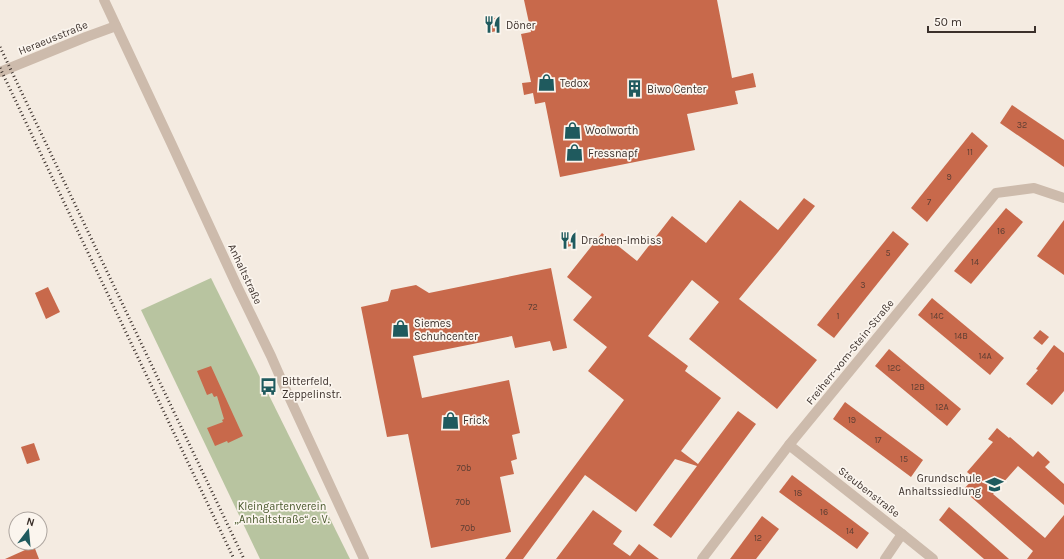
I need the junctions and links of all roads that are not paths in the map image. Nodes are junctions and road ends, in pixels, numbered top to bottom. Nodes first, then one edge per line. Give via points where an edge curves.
1 (104, 0) edge
2 (116, 26) junction
3 (0, 72) edge
4 (1064, 198) edge
5 (789, 444) junction
6 (902, 534) junction
7 (364, 559) edge
8 (702, 559) edge
9 (885, 559) edge
10 (933, 559) edge

1 - 2 street, Anhaltstraße
2 - 3 street, Heraeusstraße
2 - 7 street, Anhaltstraße
4 - 5 street, Freiherr-vom-Stein-Straße via 1034,188 996,193
5 - 6 street, Steubenstraße
5 - 8 street, Freiherr-vom-Stein-Straße
6 - 9 street
6 - 10 street, Steubenstraße

